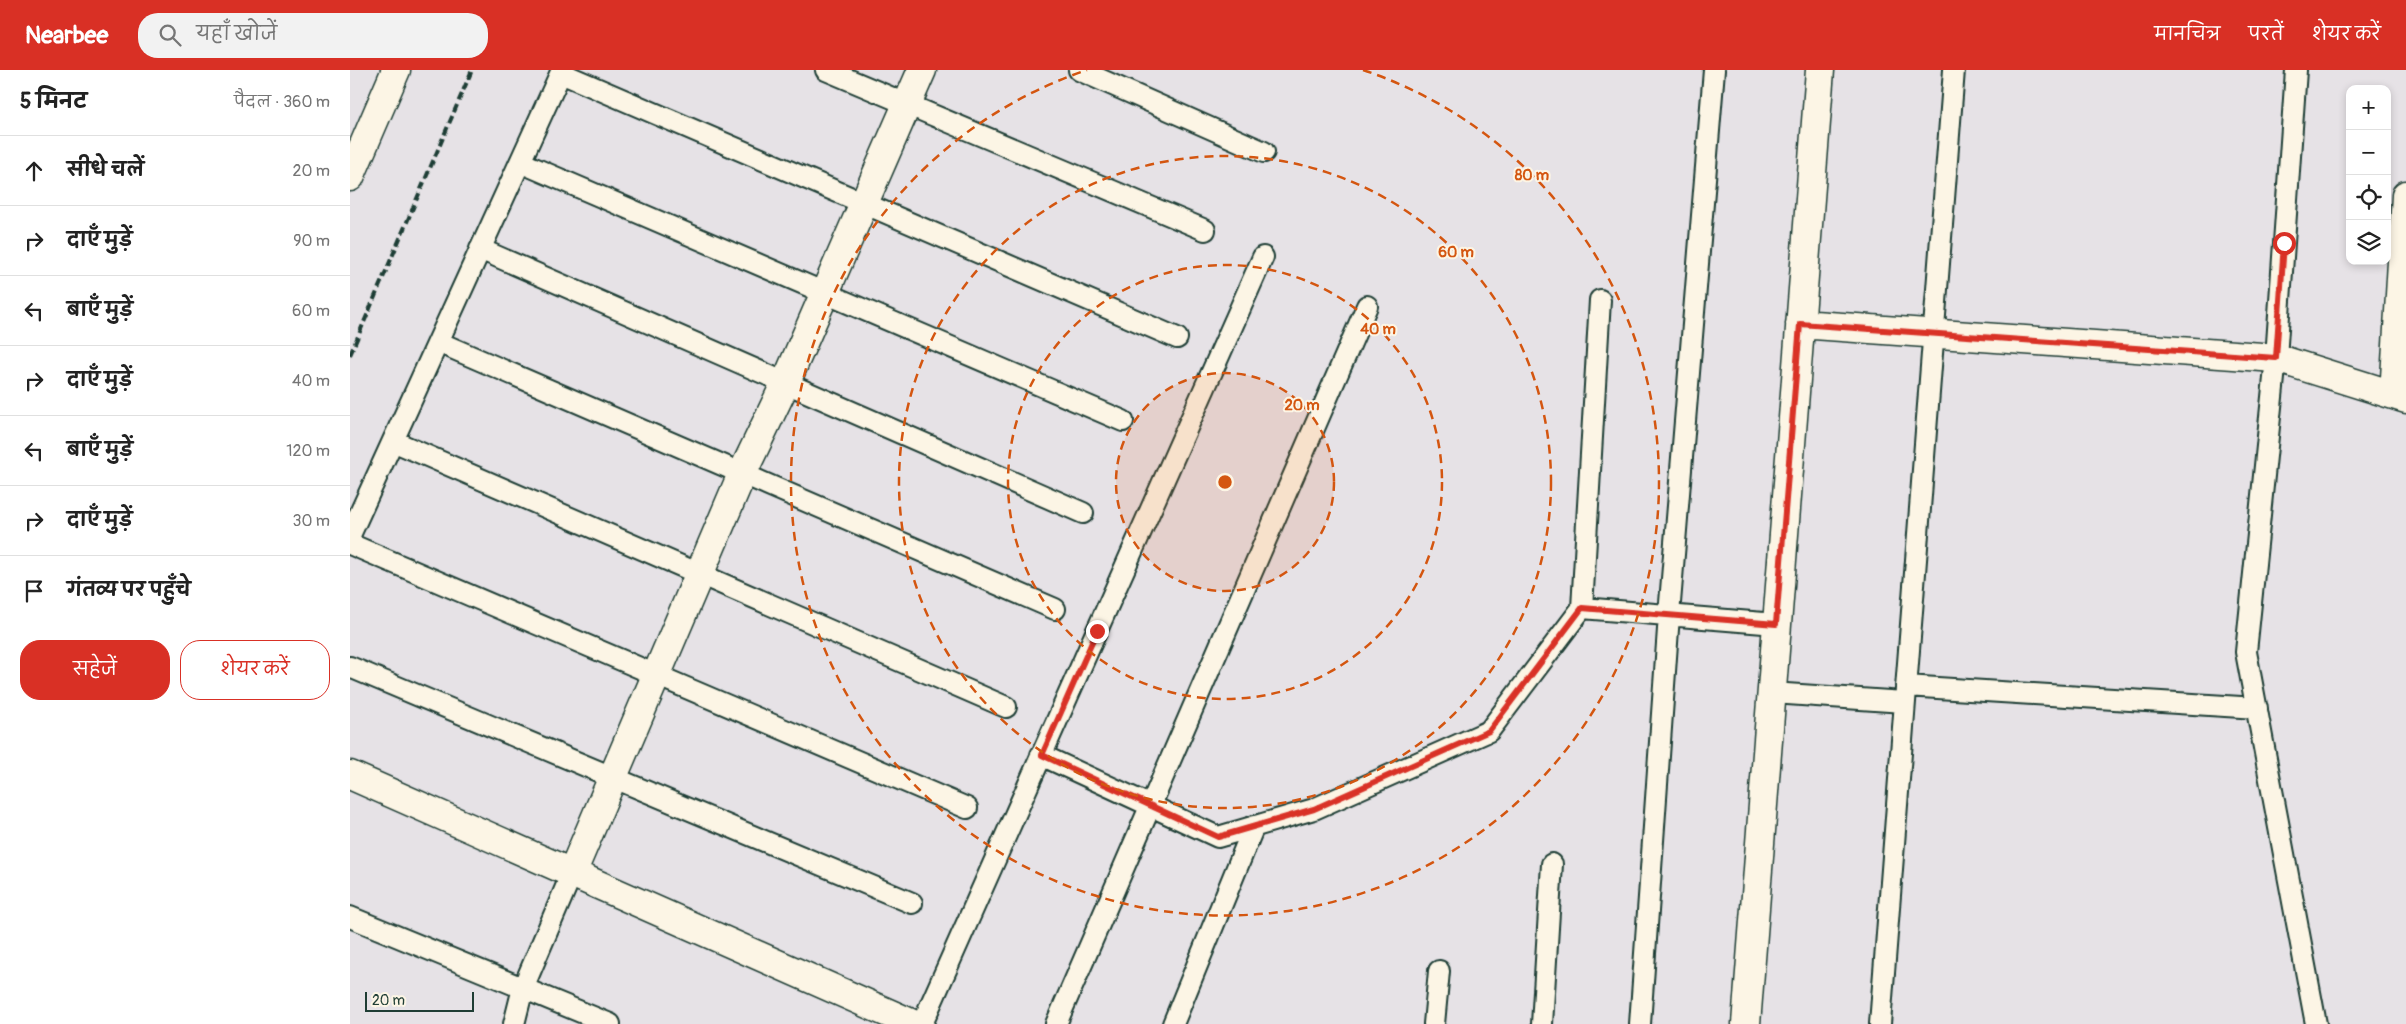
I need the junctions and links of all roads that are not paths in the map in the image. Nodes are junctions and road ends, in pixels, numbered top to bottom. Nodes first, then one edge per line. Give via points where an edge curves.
1 (396, 70) edge
2 (826, 70) edge
3 (922, 70) edge
4 (1079, 70) edge
5 (1714, 70) edge
6 (1820, 70) edge
7 (1954, 70) edge
8 (2296, 70) edge
9 (561, 71) edge
10 (907, 103) junction
11 (1264, 152) dead end
12 (520, 162) junction
13 (350, 177) edge
14 (2406, 195) edge
15 (864, 203) junction
16 (1205, 230) dead end
17 (480, 249) junction
18 (1263, 257) dead end
19 (825, 292) junction
20 (1600, 300) dead end
21 (1367, 306) dead end
22 (1800, 324) junction
23 (1933, 333) junction
24 (1177, 338) dead end
25 (438, 342) junction
26 (2276, 358) junction
27 (786, 382) junction
28 (2400, 397) edge
29 (1122, 421) dead end
30 (393, 441) junction
31 (742, 474) junction
32 (1083, 513) dead end
33 (350, 535) edge
34 (350, 544) edge
35 (700, 574) junction
36 (1582, 608) junction
37 (1055, 609) dead end
38 (1670, 615) junction
39 (1776, 624) junction
40 (350, 667) edge
41 (657, 675) junction
42 (1771, 693) junction
43 (1905, 694) junction
44 (1006, 707) dead end
45 (2257, 708) junction
46 (1042, 755) junction
47 (350, 775) edge
48 (614, 777) junction
49 (1151, 805) junction
50 (967, 808) dead end
51 (1254, 826) junction
52 (1552, 864) dead end
53 (572, 873) junction
54 (912, 903) dead end
55 (350, 917) edge
56 (1439, 972) dead end
57 (523, 988) junction
58 (514, 1024) edge
59 (610, 1024) edge
60 (913, 1024) edge
61 (922, 1024) edge
62 (1056, 1024) edge
63 (1173, 1024) edge
64 (1434, 1024) edge
65 (1542, 1024) edge
66 (1640, 1024) edge
67 (1746, 1024) edge
68 (1880, 1024) edge
69 (2316, 1024) edge

1 - 13 street
2 - 10 lane
3 - 10 street
4 - 11 lane
5 - 38 lane
6 - 22 street
7 - 23 lane
8 - 26 lane
9 - 12 lane
9 - 15 lane
10 - 15 street
10 - 16 lane
12 - 17 lane
12 - 19 lane
14 - 28 street
15 - 19 street
15 - 24 lane
17 - 25 lane
17 - 27 lane
18 - 46 lane
19 - 27 street
19 - 29 lane
20 - 36 lane
21 - 49 lane
22 - 23 street
22 - 39 street
23 - 26 street
23 - 43 lane
25 - 30 lane
25 - 31 lane
26 - 28 street
26 - 45 lane via 2246,652
27 - 31 street
27 - 32 lane
30 - 33 lane
30 - 35 lane
31 - 35 street
31 - 37 lane
34 - 41 lane
35 - 41 street
35 - 44 lane
36 - 38 lane
36 - 51 lane via 1489,731 1314,809
38 - 39 lane
38 - 66 lane
39 - 42 street
40 - 48 lane
41 - 48 street
41 - 50 lane
42 - 43 lane
42 - 67 street
43 - 45 lane
43 - 68 lane
45 - 69 lane
46 - 49 lane
46 - 61 lane
47 - 53 street
48 - 53 street
48 - 54 lane
49 - 51 lane via 1218,837
49 - 62 lane
51 - 63 lane
52 - 65 lane
53 - 57 lane
53 - 60 street
55 - 57 lane
56 - 64 lane
57 - 58 lane
57 - 59 lane

